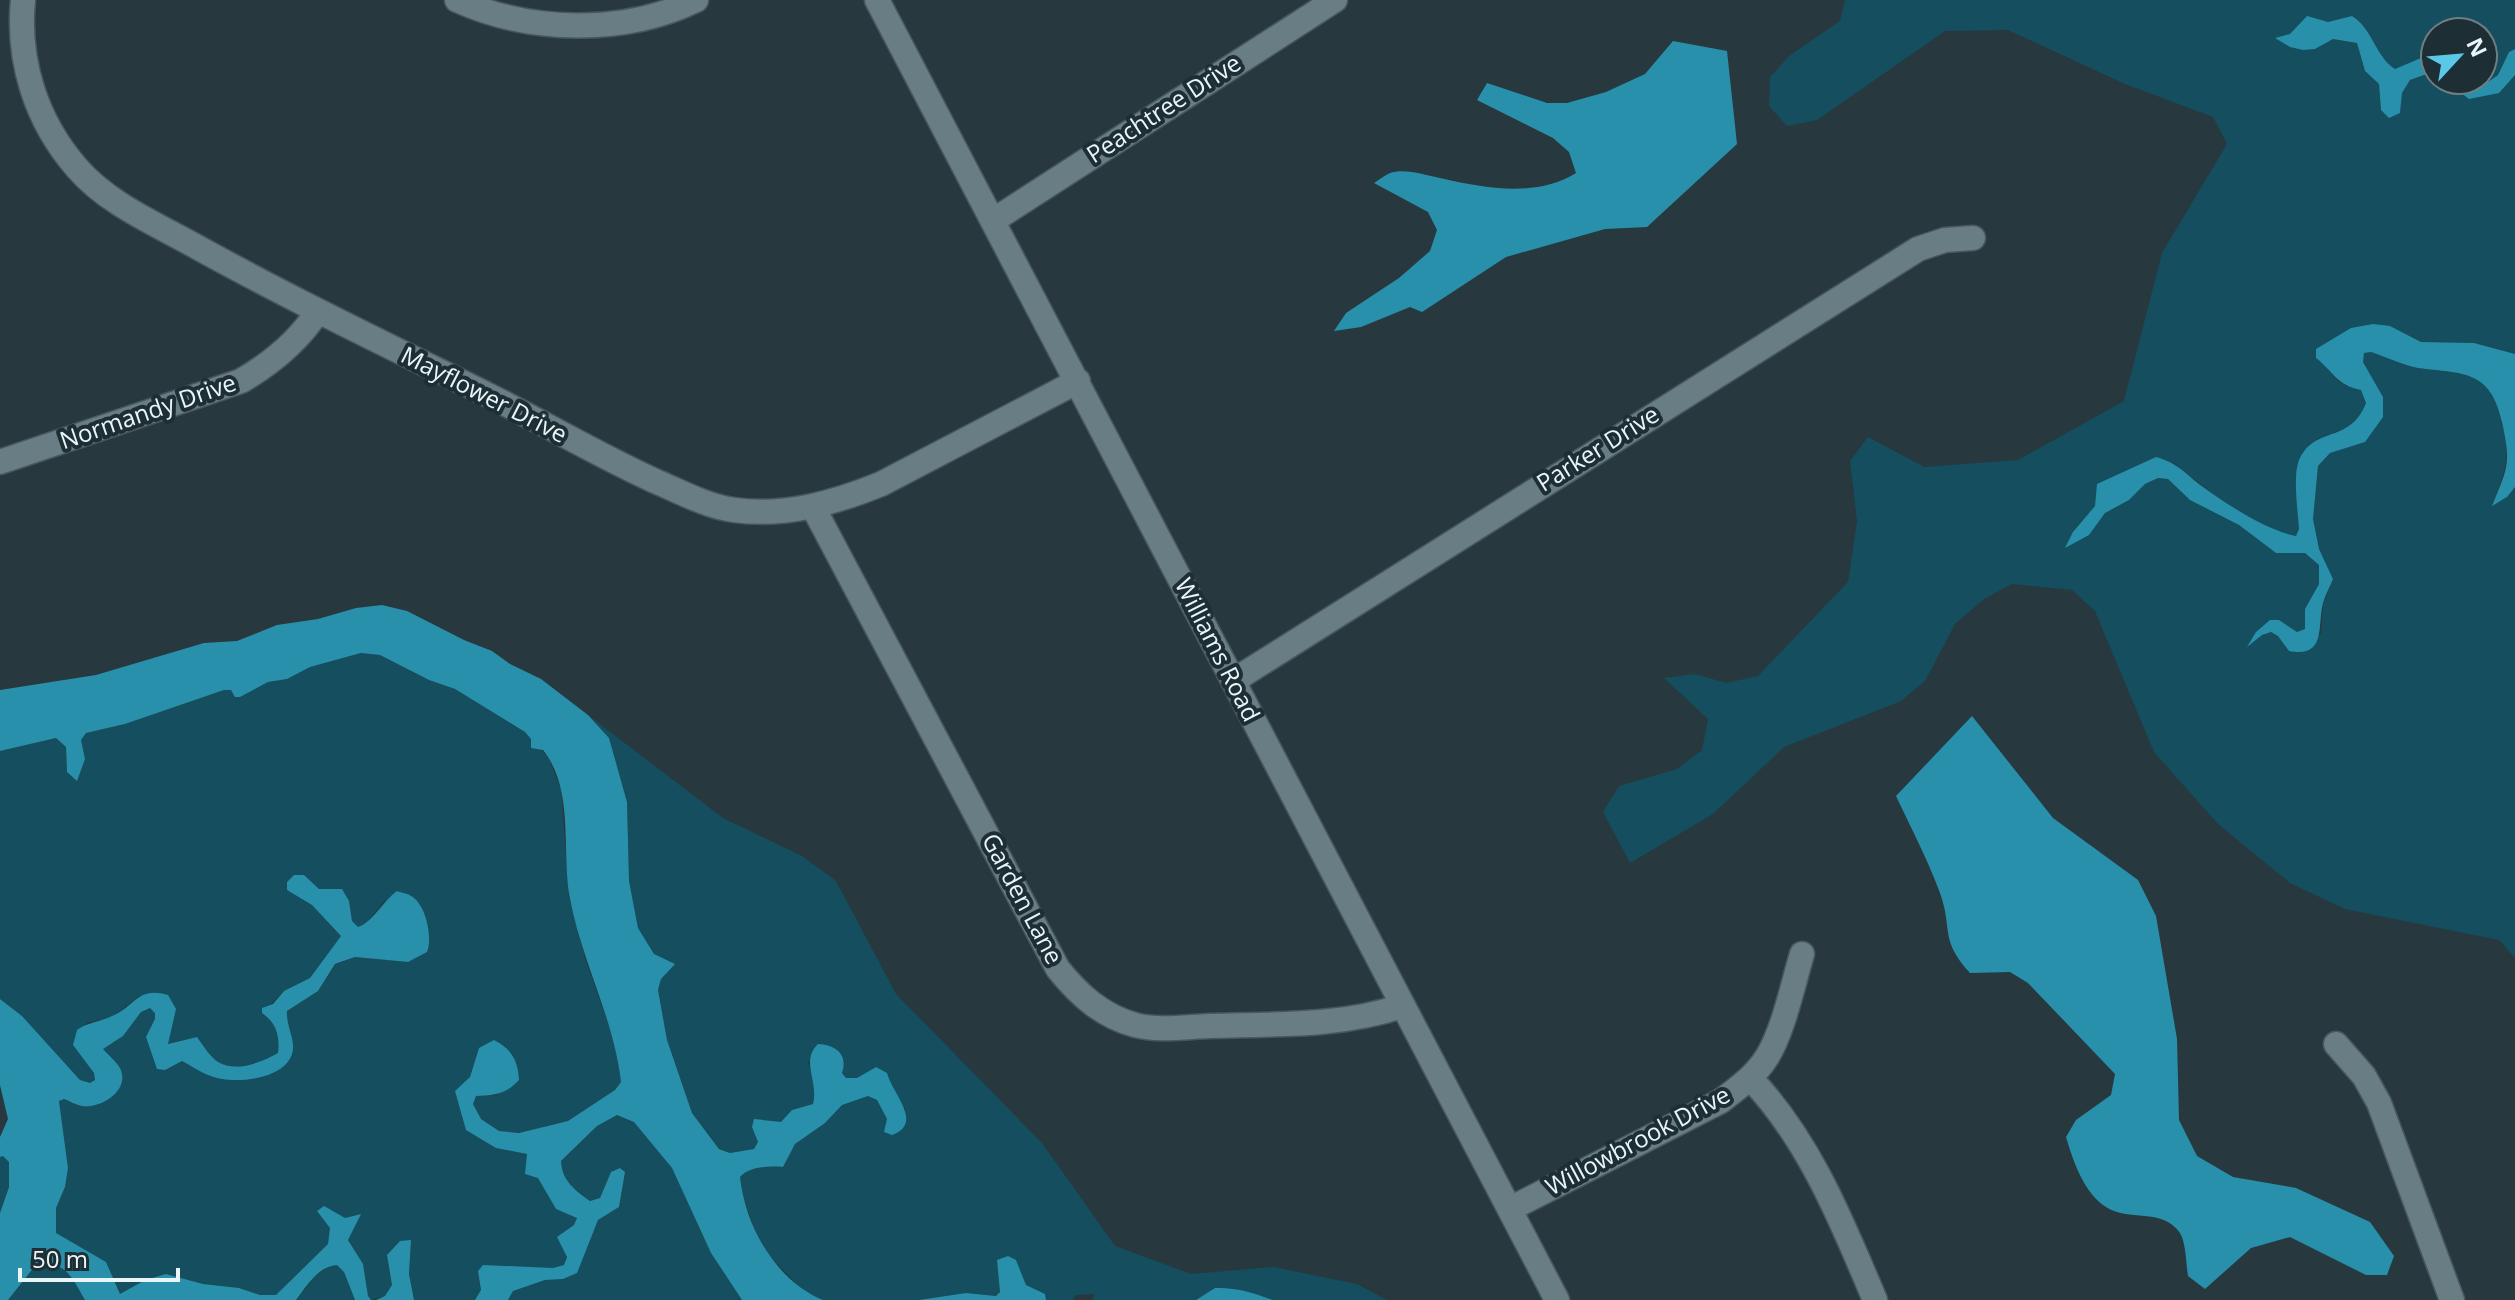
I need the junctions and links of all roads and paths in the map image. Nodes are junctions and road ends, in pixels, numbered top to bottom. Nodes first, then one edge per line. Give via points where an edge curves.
1 (23, 0) edge
2 (457, 0) edge
3 (696, 0) edge
4 (877, 0) edge
5 (1335, 0) edge
6 (994, 220) junction
7 (1973, 238) dead end
8 (318, 311) junction
9 (1078, 381) junction
10 (0, 462) edge
11 (813, 507) junction
12 (1233, 681) junction
13 (1802, 954) dead end
14 (1402, 1006) junction
15 (2336, 1044) dead end
16 (1750, 1078) junction
17 (1510, 1209) junction
18 (1557, 1300) edge
19 (1875, 1300) edge
20 (2452, 1300) edge

1 - 8 street, Mayflower Drive via 22,52 31,87 59,146 79,170 133,211
2 - 3 street via 498,15 584,25 660,14
4 - 6 street, Williams Road
5 - 6 street, Peachtree Drive
6 - 9 street, Williams Road
7 - 12 street, Parker Drive via 1918,249
8 - 10 street, Normandy Drive via 292,345 241,381
8 - 11 street, Mayflower Drive via 697,500 766,513
9 - 11 street, Mayflower Drive via 881,484
9 - 12 street, Williams Road
11 - 14 street, Garden Lane via 1058,969 1093,1006 1151,1028 1339,1022
12 - 14 street, Williams Road
13 - 16 street via 1776,1038
14 - 17 street, Williams Road
15 - 20 street via 2379,1103
16 - 17 street, Willowbrook Drive via 1721,1101
16 - 19 street, Willowbrook Drive via 1793,1130
17 - 18 street, Williams Road

